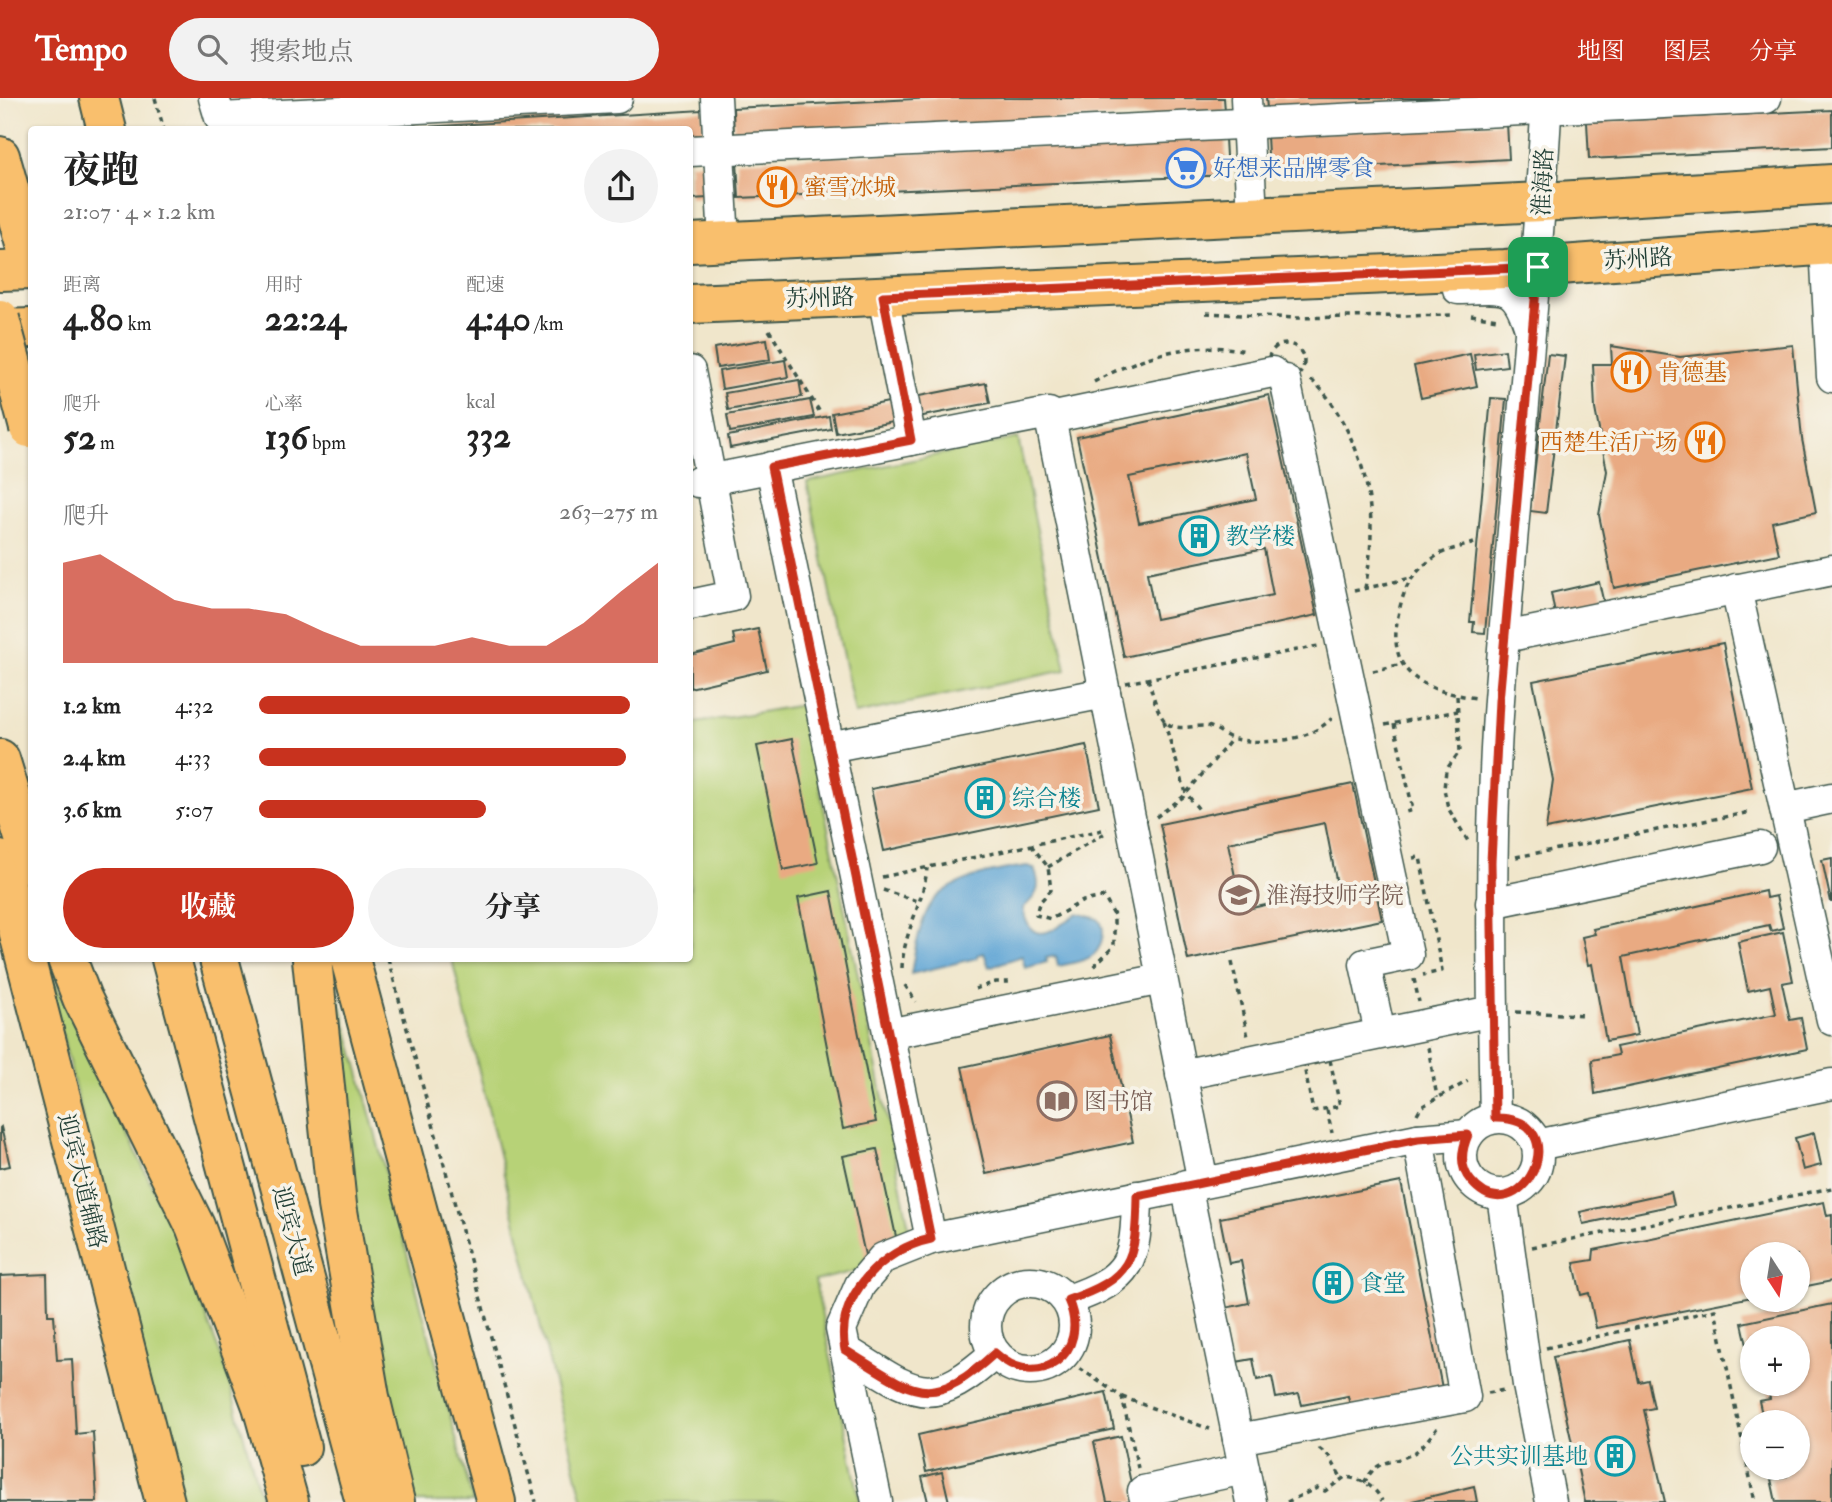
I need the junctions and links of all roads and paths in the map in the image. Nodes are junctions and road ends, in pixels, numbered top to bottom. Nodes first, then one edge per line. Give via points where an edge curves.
1 (99, 98) edge
2 (155, 98) edge
3 (214, 98) edge
4 (617, 98) edge
5 (716, 98) edge
6 (1766, 98) edge
7 (438, 102) edge
8 (1547, 103) edge
9 (1246, 111) edge
10 (106, 126) edge
11 (163, 126) edge
12 (719, 149) junction
13 (693, 151) edge
14 (4, 169) edge
15 (1832, 184) edge
16 (1542, 202) junction
17 (1252, 216) junction
18 (707, 242) edge
19 (1829, 245) edge
20 (28, 256) edge
21 (1538, 267) junction
22 (28, 270) edge
23 (0, 271) edge
24 (1168, 283) junction
25 (883, 296) junction
26 (693, 304) edge
27 (0, 319) edge
28 (765, 324) dead end
29 (28, 328) edge
30 (0, 329) edge
31 (1532, 335) junction
32 (1250, 352) dead end
33 (1277, 367) junction
34 (1832, 377) edge
35 (1093, 383) dead end
36 (693, 395) edge
37 (821, 414) dead end
38 (1050, 418) junction
39 (28, 424) edge
40 (911, 440) junction
41 (771, 467) junction
42 (704, 481) junction
43 (1474, 543) dead end
44 (1832, 569) edge
45 (1413, 577) junction
46 (1365, 588) junction
47 (1735, 589) junction
48 (1331, 596) junction
49 (693, 604) edge
50 (1505, 637) junction
51 (1341, 642) junction
52 (1402, 664) junction
53 (1147, 679) junction
54 (1350, 686) junction
55 (1104, 690) junction
56 (1457, 696) junction
57 (1499, 701) junction
58 (1458, 711) junction
59 (1164, 720) junction
60 (1360, 730) junction
61 (1232, 738) junction
62 (829, 747) junction
63 (0, 760) edge
64 (1186, 793) junction
65 (1832, 799) edge
66 (1785, 808) junction
67 (1201, 812) dead end
68 (1751, 812) dead end
69 (1131, 824) junction
70 (1031, 845) junction
71 (1760, 847) dead end
72 (28, 851) edge
73 (0, 860) edge
74 (1491, 862) junction
75 (1048, 867) junction
76 (928, 868) junction
77 (857, 883) junction
78 (920, 902) junction
79 (1491, 903) junction
80 (68, 962) edge
81 (172, 962) edge
82 (220, 962) edge
83 (312, 962) edge
84 (351, 962) edge
85 (389, 962) edge
86 (1232, 962) dead end
87 (1088, 970) dead end
88 (1162, 979) junction
89 (1011, 982) dead end
90 (969, 992) dead end
91 (919, 1005) dead end
92 (1492, 1011) junction
93 (1585, 1015) dead end
94 (1832, 1020) edge
95 (1380, 1033) junction
96 (888, 1034) junction
97 (1253, 1060) junction
98 (1181, 1075) junction
99 (1832, 1084) edge
100 (1340, 1106) joint
101 (1495, 1118) junction
102 (1468, 1135) junction
103 (1418, 1139) junction
104 (1538, 1145) junction
105 (1194, 1184) junction
106 (1832, 1188) edge
107 (1502, 1195) junction
108 (1137, 1196) junction
109 (931, 1239) junction
110 (1510, 1251) junction
111 (1068, 1300) junction
112 (845, 1350) junction
113 (995, 1353) junction
114 (1524, 1353) junction
115 (1063, 1357) junction
116 (1528, 1385) junction
117 (1122, 1397) junction
118 (1465, 1397) junction
119 (1443, 1421) dead end
120 (1238, 1439) junction
121 (1317, 1446) dead end
122 (1244, 1469) junction
123 (1342, 1479) junction
124 (1364, 1483) junction
125 (1144, 1497) edge
126 (1381, 1501) edge
127 (165, 1502) edge
128 (289, 1502) edge
129 (316, 1502) edge
130 (365, 1502) edge
131 (395, 1502) edge
132 (496, 1502) edge
133 (536, 1502) edge
134 (877, 1502) edge
135 (1251, 1502) edge
136 (1287, 1502) edge
137 (1551, 1502) edge
138 (1755, 1502) edge

1 - 10 main road
2 - 11 path
3 - 7 street via 220,118
4 - 7 street
5 - 12 street
6 - 8 street
8 - 9 street
8 - 16 street, 淮海路
9 - 12 street
9 - 17 street
12 - 13 street
12 - 18 street
14 - 20 main road
15 - 16 main road
16 - 17 main road
16 - 21 street, 淮海路
17 - 18 main road
19 - 21 main road, 苏州路
19 - 34 street
21 - 24 main road, 苏州路
21 - 31 street, 淮海路
22 - 23 main road
24 - 25 main road, 苏州路
24 - 31 street via 1284,295 1496,288 1512,292 1521,301
25 - 26 main road, 苏州路
25 - 40 street
27 - 39 main road, bridge
28 - 37 path
29 - 30 main road
31 - 50 street, 淮海路
32 - 35 path via 1208,346 1179,348 1152,355
33 - 38 street
33 - 46 path via 1320,386 1353,440 1366,472 1371,555
33 - 48 street
36 - 42 street
38 - 40 street via 1049,413
38 - 55 street
40 - 41 street
41 - 42 street
41 - 62 street
42 - 49 street via 733,596
43 - 45 path via 1440,554
44 - 47 street
45 - 46 path
45 - 52 path via 1404,588 1393,639
46 - 48 path
47 - 50 street
47 - 66 street
48 - 51 street
50 - 57 street, 淮海路
51 - 53 path
51 - 54 street
52 - 54 path
52 - 56 path via 1409,674 1441,694
53 - 55 path
53 - 59 path
54 - 60 street
54 - 61 path via 1326,724 1268,743
55 - 62 street
55 - 69 street
56 - 57 path
56 - 58 path
57 - 74 street, 淮海路
58 - 60 path
58 - 74 path via 1460,751 1446,770 1448,808 1464,839
59 - 61 path via 1175,727 1208,726
59 - 64 path
60 - 95 street via 1408,955 1365,964
61 - 64 path
62 - 77 street
63 - 72 main road
64 - 67 path
64 - 69 path via 1158,816
65 - 66 street
66 - 94 street
68 - 74 path
69 - 88 street
70 - 75 path
70 - 75 path via 1114,828
70 - 76 path
71 - 79 street
73 - 127 main road, 迎宾大道辅路
74 - 79 street, 淮海路
75 - 87 path via 1051,890 1035,915 1051,919 1083,901 1104,897 1114,915 1114,946
76 - 77 path
76 - 78 path
77 - 78 path
77 - 96 street
78 - 91 path via 902,964 904,985
79 - 92 street, 淮海路
80 - 128 main road via 195,1226 262,1406
81 - 129 main road, 迎宾大道
82 - 130 main road, 迎宾大道
83 - 131 main road via 337,1205 370,1397
84 - 132 main road
85 - 133 path
86 - 97 path
88 - 96 street
88 - 98 street
89 - 90 path
92 - 93 path
92 - 95 street
92 - 101 street, 淮海路
95 - 97 street
96 - 109 street
97 - 98 street
98 - 105 street
99 - 104 street
100 - 100 path via 1313,1111 1304,1066 1330,1060
101 - 102 street
101 - 104 street via 1526,1127
102 - 103 street
102 - 107 street via 1461,1158 1470,1181 1479,1189
103 - 105 street
103 - 118 street
104 - 107 street via 1532,1178 1524,1187
105 - 108 street
105 - 120 street
106 - 110 path
107 - 110 street
108 - 109 street
108 - 111 street via 1136,1242 1129,1259 1101,1289
109 - 112 street via 883,1258 860,1285 841,1329
110 - 114 street
111 - 113 street via 1038,1282 1017,1283 1004,1290 994,1300 985,1327
111 - 115 street via 1075,1330
112 - 113 street via 915,1389 935,1392 966,1380
112 - 134 street
113 - 115 street via 1006,1364 1036,1370
114 - 116 street
114 - 138 path via 1715,1310
115 - 117 path
116 - 118 path
116 - 137 street
117 - 120 path
117 - 125 path
118 - 120 street
119 - 124 path via 1411,1455 1387,1460 1372,1469
120 - 122 street
121 - 123 path via 1329,1456
122 - 125 street
122 - 135 street
123 - 124 path
123 - 136 path via 1325,1491 1317,1488
124 - 126 path via 1377,1490

